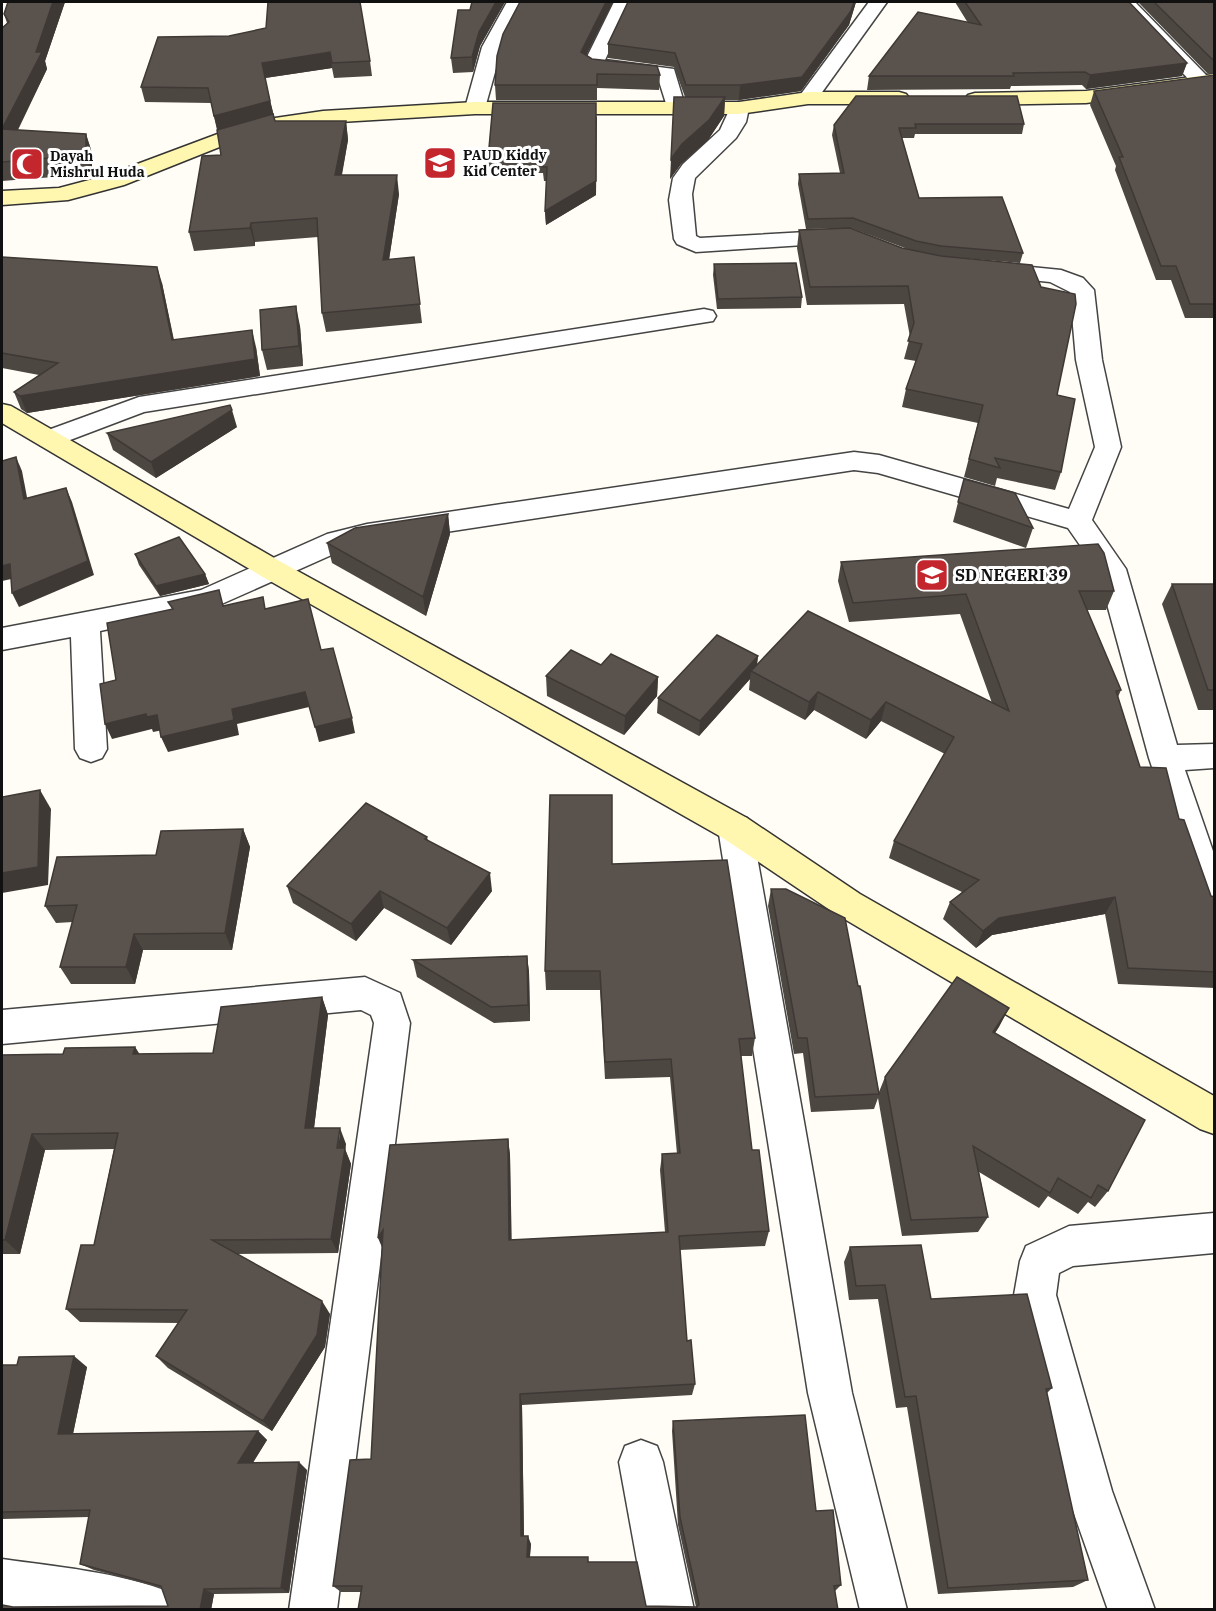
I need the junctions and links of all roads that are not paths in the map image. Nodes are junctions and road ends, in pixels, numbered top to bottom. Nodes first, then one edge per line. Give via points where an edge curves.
1 (516, 2) edge
2 (623, 2) edge
3 (878, 2) edge
4 (1125, 2) edge
5 (1208, 80) edge
6 (808, 98) junction
7 (919, 98) edge
8 (954, 99) edge
9 (476, 108) junction
10 (739, 108) junction
11 (676, 109) junction
12 (2, 198) edge
13 (860, 240) edge
14 (972, 268) edge
15 (704, 316) dead end
16 (2, 412) edge
17 (49, 439) junction
18 (1078, 521) junction
19 (273, 570) junction
20 (85, 623) junction
21 (2, 639) edge
22 (91, 749) dead end
23 (1215, 756) edge
24 (1165, 758) junction
25 (735, 828) junction
26 (1215, 902) edge
27 (2, 1027) edge
28 (1215, 1116) edge
29 (1215, 1233) edge
30 (641, 1462) dead end
31 (2, 1582) edge
32 (155, 1610) edge
33 (313, 1610) edge
34 (670, 1610) edge
35 (884, 1610) edge
36 (1132, 1610) edge

1 - 9 street via 492,47
2 - 11 street via 593,65 667,73
3 - 6 street
4 - 5 street
5 - 8 street via 1086,97
6 - 7 street
6 - 10 street
9 - 11 street
9 - 12 street via 323,117 275,124 231,136 116,180 60,195
10 - 11 street
10 - 13 street via 737,124 688,172 681,187 688,243 821,236
14 - 18 street via 1063,276 1076,281 1082,290 1089,360 1108,447
15 - 17 street via 139,405
16 - 17 street
17 - 19 street
18 - 19 street via 879,464 854,461 367,534 337,541
18 - 24 street via 1112,569
19 - 20 street via 207,599
19 - 25 street
20 - 21 street
20 - 22 street
23 - 24 street
24 - 26 street
25 - 28 street via 848,904
25 - 35 street via 830,1393
27 - 33 street via 365,993 387,1005 392,1023
29 - 36 street via 1069,1246 1041,1261 1035,1295 1089,1491
30 - 34 street
31 - 32 street

